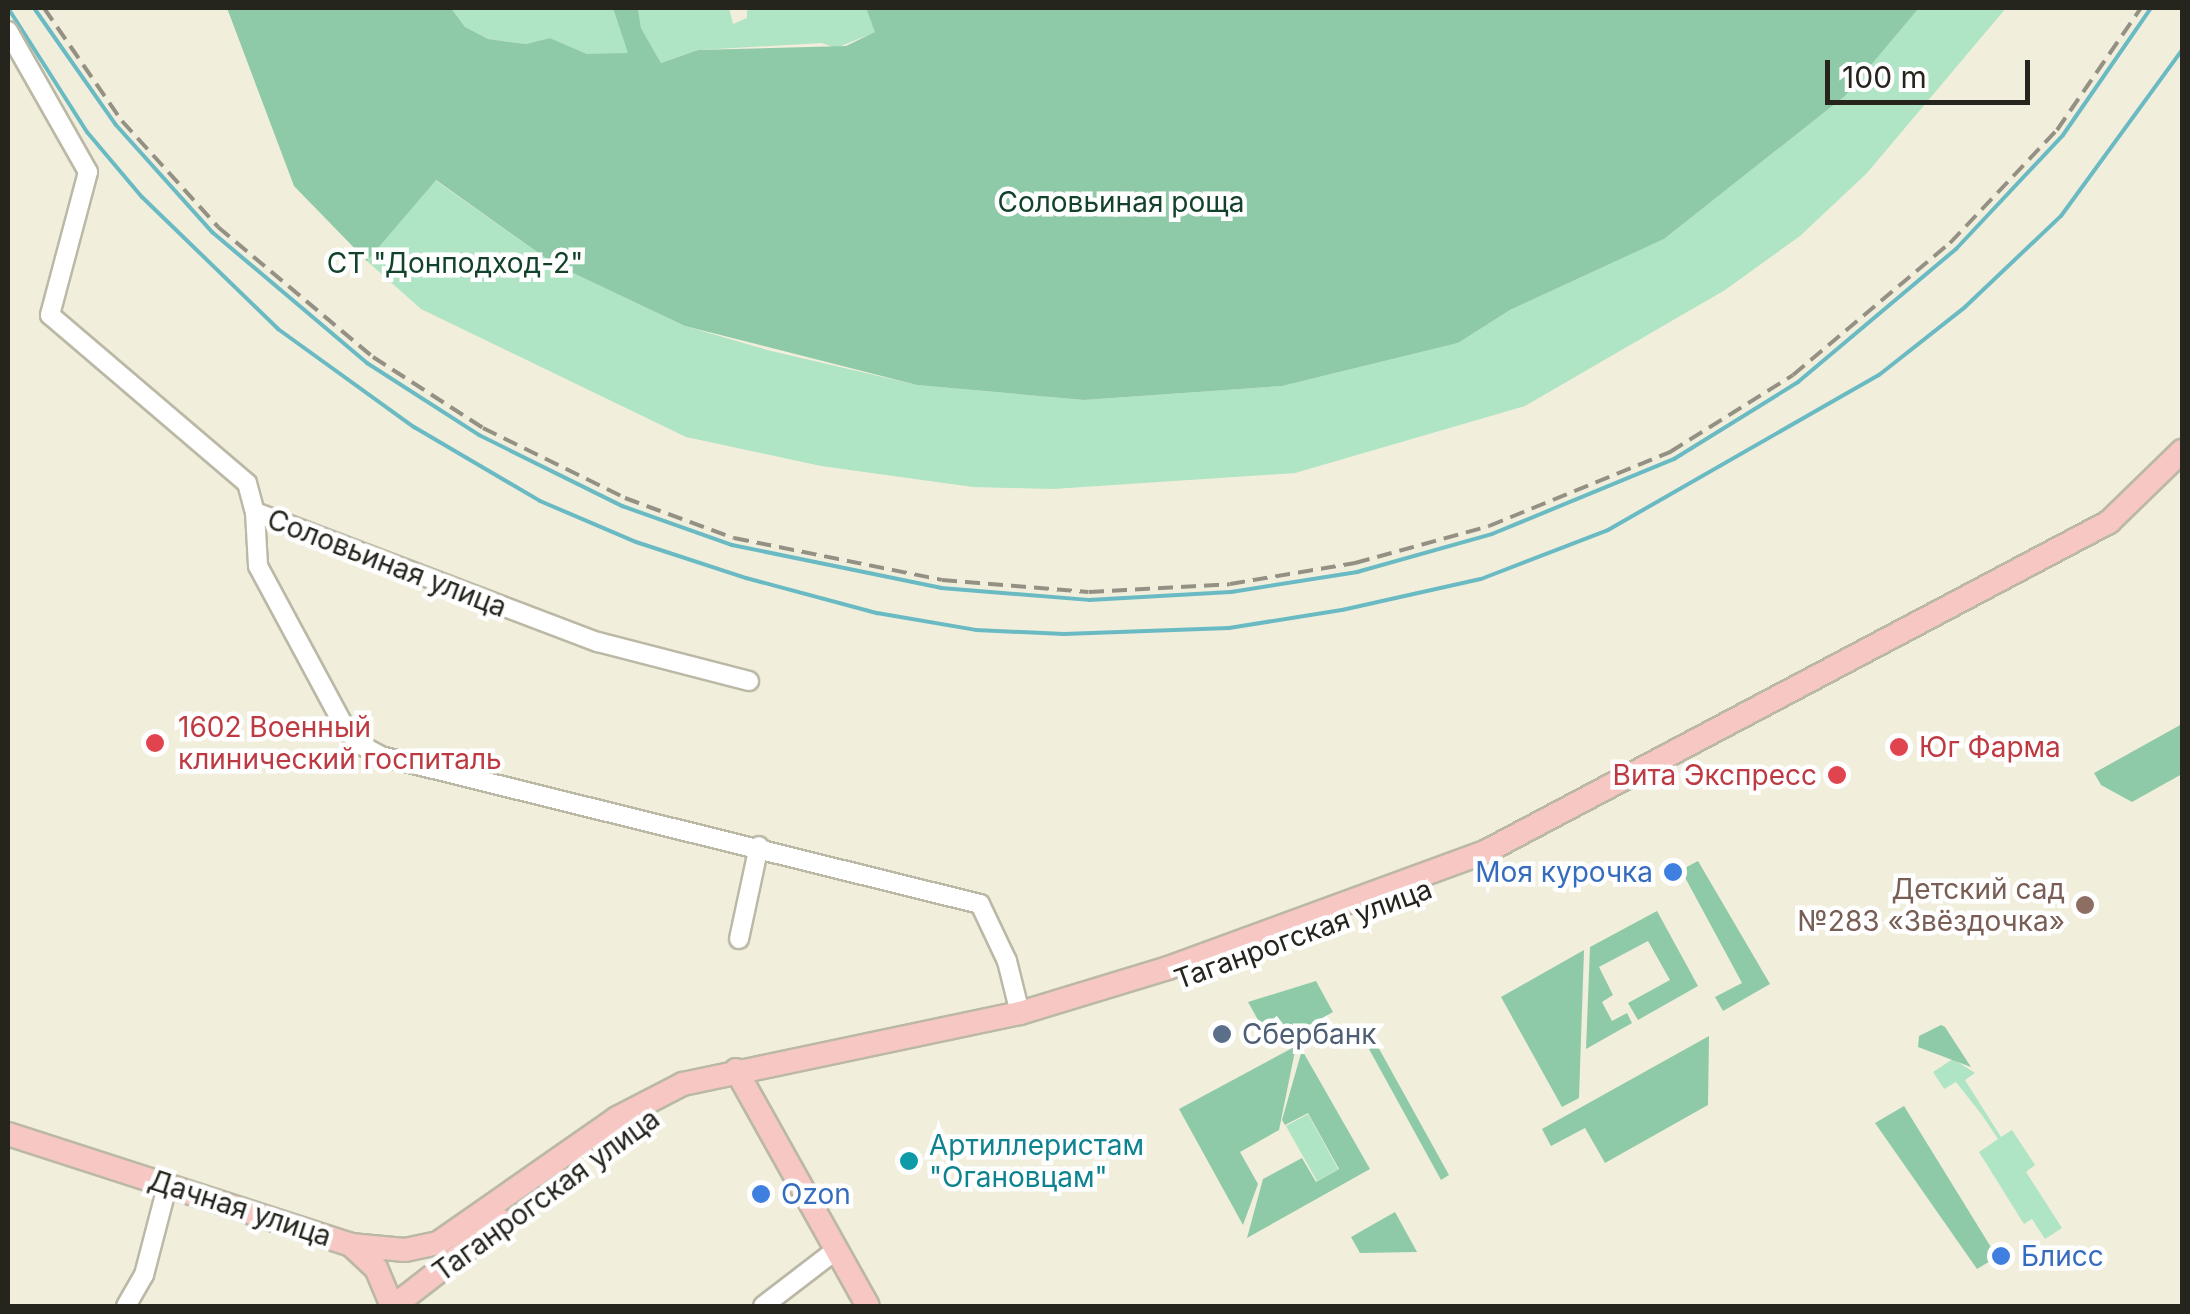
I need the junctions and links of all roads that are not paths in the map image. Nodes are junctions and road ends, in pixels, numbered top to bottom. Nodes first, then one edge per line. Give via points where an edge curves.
1 (8, 32) edge
2 (2182, 451) edge
3 (2182, 473) edge
4 (254, 512) junction
5 (750, 681) dead end
6 (1651, 775) junction
7 (759, 846) junction
8 (738, 939) dead end
9 (1022, 1020) junction
10 (740, 1077) junction
11 (8, 1134) edge
12 (168, 1183) junction
13 (474, 1224) joint
14 (351, 1245) junction
15 (836, 1250) junction
16 (126, 1306) edge
17 (393, 1306) edge
18 (763, 1306) edge
19 (868, 1306) edge

1 - 4 street, Соловьиная улица via 88,172 50,315 247,483
2 - 6 main road, Таганрогская улица via 2109,522
3 - 6 main road, Таганрогская улица via 2117,534
4 - 5 street, Соловьиная улица via 598,642
4 - 7 street via 258,566 347,731 362,745 382,756
6 - 9 main road, Таганрогская улица via 1454,865
7 - 8 street
7 - 9 street via 980,904 1007,961
9 - 10 main road, Таганрогская улица
10 - 13 main road, Таганрогская улица via 683,1084 616,1118
10 - 15 main road
10 - 17 main road, Таганрогская улица via 624,1130
11 - 12 main road, Дачная улица
12 - 14 main road, Дачная улица
12 - 16 street via 144,1275
13 - 14 main road, Дачная улица via 438,1244 405,1250
14 - 17 main road, Таганрогская улица via 376,1268
15 - 18 street
15 - 19 main road

